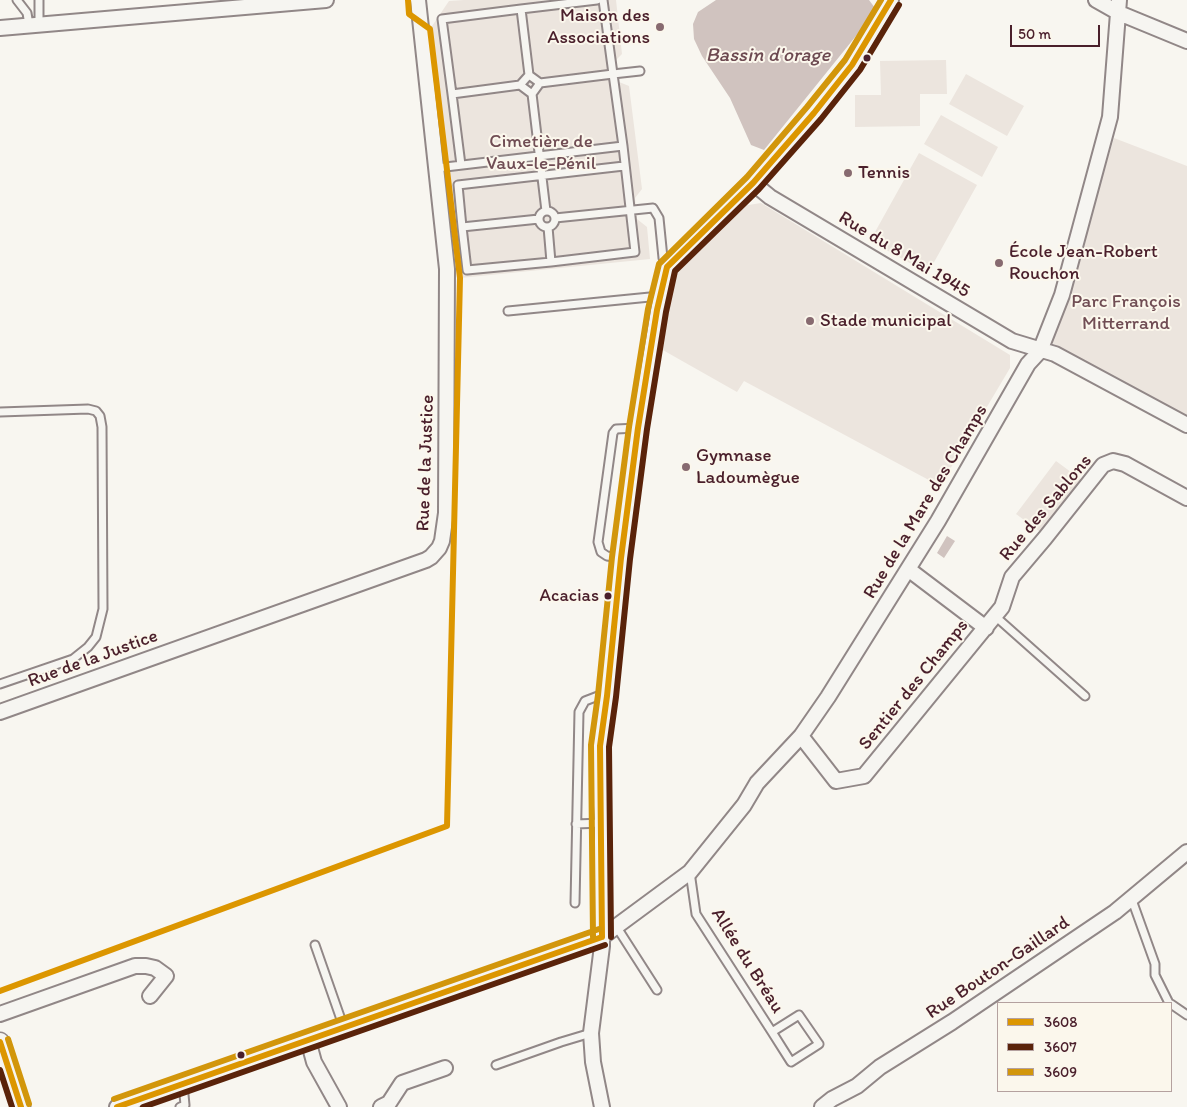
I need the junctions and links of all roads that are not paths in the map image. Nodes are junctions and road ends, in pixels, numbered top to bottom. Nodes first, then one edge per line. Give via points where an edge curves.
1 (17, 0) edge
2 (39, 0) edge
3 (326, 0) edge
4 (418, 0) edge
5 (597, 0) edge
6 (603, 0) edge
7 (891, 0) edge
8 (1096, 0) edge
9 (1119, 6) edge
10 (521, 9) junction
11 (34, 25) junction
12 (0, 28) edge
13 (1187, 41) edge
14 (640, 70) dead end
15 (529, 74) junction
16 (613, 74) junction
17 (540, 83) junction
18 (520, 85) junction
19 (452, 94) junction
20 (532, 94) junction
21 (623, 146) junction
22 (540, 156) junction
23 (461, 165) junction
24 (624, 166) junction
25 (437, 168) junction
26 (542, 176) junction
27 (753, 183) junction
28 (629, 210) junction
29 (546, 211) junction
30 (555, 218) junction
31 (539, 219) junction
32 (462, 227) junction
33 (548, 227) junction
34 (551, 262) junction
35 (667, 267) junction
36 (660, 296) junction
37 (508, 311) dead end
38 (1040, 351) junction
39 (0, 412) edge
40 (1187, 425) edge
41 (638, 428) junction
42 (1187, 498) edge
43 (621, 558) junction
44 (908, 569) junction
45 (995, 616) junction
46 (986, 628) junction
47 (0, 684) edge
48 (607, 696) junction
49 (1086, 696) dead end
50 (0, 712) edge
51 (801, 736) junction
52 (602, 823) junction
53 (576, 824) junction
54 (1187, 852) edge
55 (690, 872) junction
56 (1132, 900) junction
57 (575, 902) dead end
58 (616, 926) junction
59 (602, 937) junction
60 (315, 945) dead end
61 (657, 990) dead end
62 (150, 996) dead end
63 (1169, 1002) edge
64 (1172, 1005) edge
65 (0, 1014) edge
66 (1187, 1015) edge
67 (344, 1028) junction
68 (772, 1032) junction
69 (591, 1033) junction
70 (308, 1040) junction
71 (0, 1042) edge
72 (496, 1065) dead end
73 (445, 1068) dead end
74 (183, 1084) junction
75 (21, 1107) edge
76 (116, 1107) edge
77 (180, 1107) edge
78 (339, 1107) edge
79 (381, 1107) edge
80 (602, 1107) edge
81 (822, 1107) edge

1 - 11 lane
2 - 11 lane
3 - 11 street
4 - 25 street, Rue de la Justice
5 - 10 lane
6 - 16 lane
7 - 27 street via 852,65
8 - 9 street
9 - 13 street
9 - 38 street, Rue de la Mare des Champs via 1110,117 1062,295
10 - 15 lane
10 - 19 lane via 442,19
11 - 12 street
14 - 16 lane
15 - 17 lane
15 - 18 lane
16 - 17 lane
16 - 21 lane
17 - 20 lane
18 - 19 lane
18 - 20 lane
19 - 23 lane
20 - 22 lane
21 - 22 lane
21 - 24 lane
22 - 23 lane
22 - 26 lane
23 - 25 lane
24 - 26 lane
24 - 28 lane
25 - 50 street, Rue de la Justice via 447,269 444,529 435,553 426,560
26 - 29 lane
26 - 32 lane via 458,185
27 - 35 street
27 - 38 street, Rue du 8 Mai 1945 via 770,197 1012,341
28 - 30 lane
28 - 34 lane via 635,252
28 - 35 lane via 653,208 659,218
29 - 30 lane via 553,213
29 - 31 lane
30 - 33 lane
31 - 32 lane
31 - 33 lane via 543,226
32 - 34 lane via 467,270
33 - 34 lane
35 - 36 street
36 - 37 lane
36 - 41 street
38 - 40 street, Rue du 8 Mai 1945 via 1055,354
38 - 44 street, Rue de la Mare des Champs via 1028,364
39 - 47 lane via 88,409 100,416 103,542 103,609 96,637 73,659
41 - 43 street
41 - 43 lane via 616,429 613,433 598,542 601,552
42 - 45 street, Rue des Sablons via 1125,464 1113,461 1103,465 1012,578 1002,607
43 - 48 street
44 - 46 street, Sentier des Champs
44 - 51 street, Rue de la Mare des Champs
45 - 46 street, Rue des Sablons
45 - 49 lane
46 - 51 street, Sentier des Champs via 864,776 836,781
48 - 52 street via 600,746
48 - 53 lane via 585,701 579,712
51 - 55 street, Rue de la Mare des Champs via 757,783 744,805
52 - 53 lane
52 - 59 street
53 - 57 lane
54 - 56 street, Rue Bouton-Gaillard
55 - 58 street, Rue de la Mare des Champs
55 - 68 lane, Allée du Bréau via 696,914
56 - 63 lane via 1155,964 1155,974
56 - 81 street, Rue Bouton-Gaillard via 880,1067 858,1086
58 - 59 street, Rue de la Mare des Champs
58 - 61 lane
59 - 67 street, Rue de la Mare des Champs
59 - 69 street
60 - 67 lane
62 - 65 street via 166,976 154,968 135,966
64 - 66 lane
67 - 70 street, Rue de la Mare des Champs
68 - 68 lane, Allée du Bréau via 791,1062 818,1044 799,1014
69 - 72 lane
69 - 80 street
70 - 74 street, Rue de la Mare des Champs
70 - 78 street via 314,1062
71 - 75 street
73 - 79 street via 402,1084 390,1103
74 - 76 street, Rue de la Mare des Champs
74 - 77 lane via 186,1105

